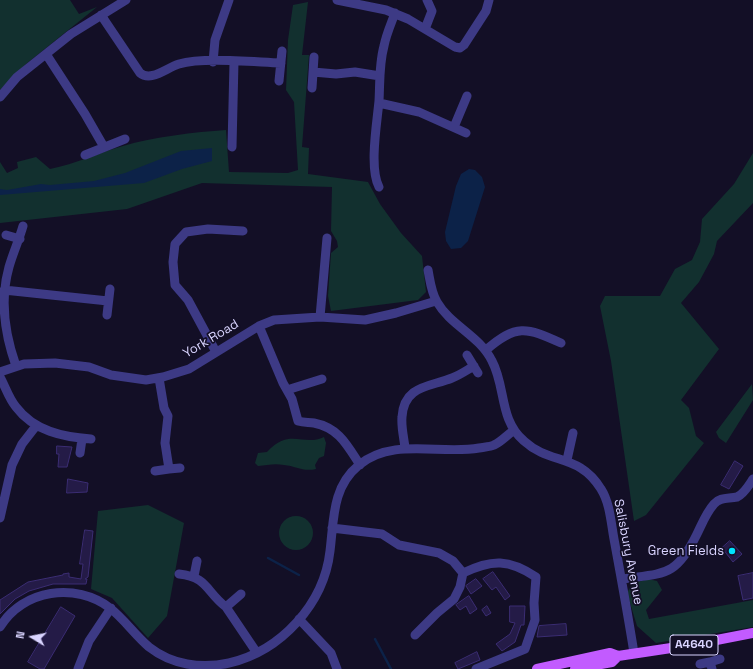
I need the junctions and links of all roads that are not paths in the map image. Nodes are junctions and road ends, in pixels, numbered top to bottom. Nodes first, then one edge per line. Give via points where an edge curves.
1 (126, 0) edge
2 (229, 0) edge
3 (337, 0) edge
4 (428, 0) edge
5 (489, 0) edge
6 (395, 14) junction
7 (101, 15) junction
8 (425, 29) junction
9 (282, 51) dead end
10 (46, 54) junction
11 (314, 57) dead end
12 (213, 62) junction
13 (234, 62) junction
14 (280, 63) junction
15 (313, 72) junction
16 (380, 76) junction
17 (279, 81) dead end
18 (312, 88) dead end
19 (467, 96) dead end
20 (0, 97) edge
21 (379, 103) junction
22 (454, 128) junction
23 (466, 133) dead end
24 (125, 140) dead end
25 (104, 147) junction
26 (232, 147) dead end
27 (85, 155) dead end
28 (379, 187) dead end
29 (23, 226) dead end
30 (243, 230) dead end
31 (6, 235) dead end
32 (327, 238) dead end
33 (20, 239) junction
34 (428, 270) dead end
35 (110, 289) dead end
36 (4, 290) junction
37 (108, 301) junction
38 (436, 301) junction
39 (107, 315) dead end
40 (2, 316) edge
41 (320, 316) junction
42 (259, 326) junction
43 (561, 343) dead end
44 (486, 350) junction
45 (216, 352) junction
46 (467, 356) dead end
47 (16, 366) junction
48 (0, 372) edge
49 (0, 376) edge
50 (158, 378) junction
51 (322, 379) dead end
52 (287, 390) junction
53 (36, 426) junction
54 (513, 430) junction
55 (573, 433) dead end
56 (405, 448) junction
57 (80, 453) dead end
58 (567, 460) junction
59 (360, 465) junction
60 (180, 468) dead end
61 (169, 469) junction
62 (155, 471) dead end
63 (753, 479) edge
64 (0, 518) edge
65 (332, 528) junction
66 (197, 561) dead end
67 (463, 573) junction
68 (179, 574) dead end
69 (194, 576) junction
70 (622, 579) junction
71 (241, 594) dead end
72 (226, 606) junction
73 (110, 608) junction
74 (299, 619) junction
75 (0, 626) edge
76 (753, 633) edge
77 (415, 635) dead end
78 (257, 653) junction
79 (634, 653) junction
80 (618, 656) junction
81 (720, 659) dead end
82 (700, 664) dead end
83 (711, 665) edge
84 (197, 667) edge
85 (78, 669) edge
86 (337, 669) edge
87 (476, 669) edge
88 (536, 669) edge
89 (575, 669) edge

1 - 7 street
2 - 12 street via 215,40
3 - 6 street
4 - 8 street via 432,11
5 - 8 street via 486,11 460,48
6 - 8 street
6 - 16 street via 383,46
7 - 10 street
7 - 12 street via 140,74 145,77 151,77 181,64
9 - 14 street
10 - 20 street via 17,77
10 - 25 street
11 - 15 street
12 - 13 street
13 - 14 street
13 - 26 street
14 - 17 street
15 - 16 street via 355,72
15 - 18 street
16 - 21 street
19 - 22 street
21 - 22 street via 419,112
21 - 28 street via 375,170
22 - 23 street
24 - 25 street
25 - 27 street
29 - 33 street
30 - 45 street via 208,229 186,232 175,244 175,285 188,300
31 - 33 street
32 - 41 street
33 - 36 street via 9,265
34 - 38 street, Salisbury Avenue
35 - 37 street
36 - 37 street
36 - 40 street
37 - 39 street
38 - 41 street, York Road via 365,320
38 - 44 street, Salisbury Avenue via 446,314
40 - 47 street
41 - 42 street, York Road via 274,320
42 - 45 street, York Road
42 - 52 street
43 - 44 street via 535,332 513,331 505,334
44 - 54 street, Salisbury Avenue via 493,362 507,418
45 - 50 street, York Road via 189,369
46 - 56 street via 476,369 421,387 409,397 402,418
47 - 48 street, York Road
47 - 50 street, York Road via 45,362 63,363 89,367 119,377 146,380
49 - 53 street via 15,407
50 - 61 street via 168,416 165,443
51 - 52 street
52 - 59 street via 298,421 320,424 336,433
53 - 57 street via 65,436 86,439
53 - 64 street via 22,444 12,465
54 - 56 street via 494,445 464,450
54 - 58 street, Salisbury Avenue via 532,448
55 - 58 street
56 - 59 street via 387,451
58 - 70 street, Salisbury Avenue via 582,467 602,490
59 - 65 street via 343,484 336,500
60 - 61 street
61 - 62 street
63 - 70 street via 737,497 722,499 715,503 707,513 688,552 670,570
65 - 67 street via 382,534 399,545 439,553 453,561
65 - 74 street via 330,551 323,578
66 - 69 street
67 - 77 street via 454,599
67 - 87 street via 481,565 503,563 520,566 536,577 535,620 526,649
68 - 69 street
69 - 72 street via 201,579
70 - 79 street, Salisbury Avenue
71 - 72 street
72 - 78 street
73 - 75 street via 76,593 46,594 19,607
73 - 84 street via 134,634 156,652 174,661
73 - 85 street via 90,641
74 - 78 street via 278,640
74 - 86 street via 331,653
76 - 79 main road, A4640
78 - 84 street via 234,662
79 - 80 main road, A4640
80 - 88 main road, A4640 via 610,653
80 - 89 main road, A4640 via 612,662
81 - 83 street
82 - 83 street

